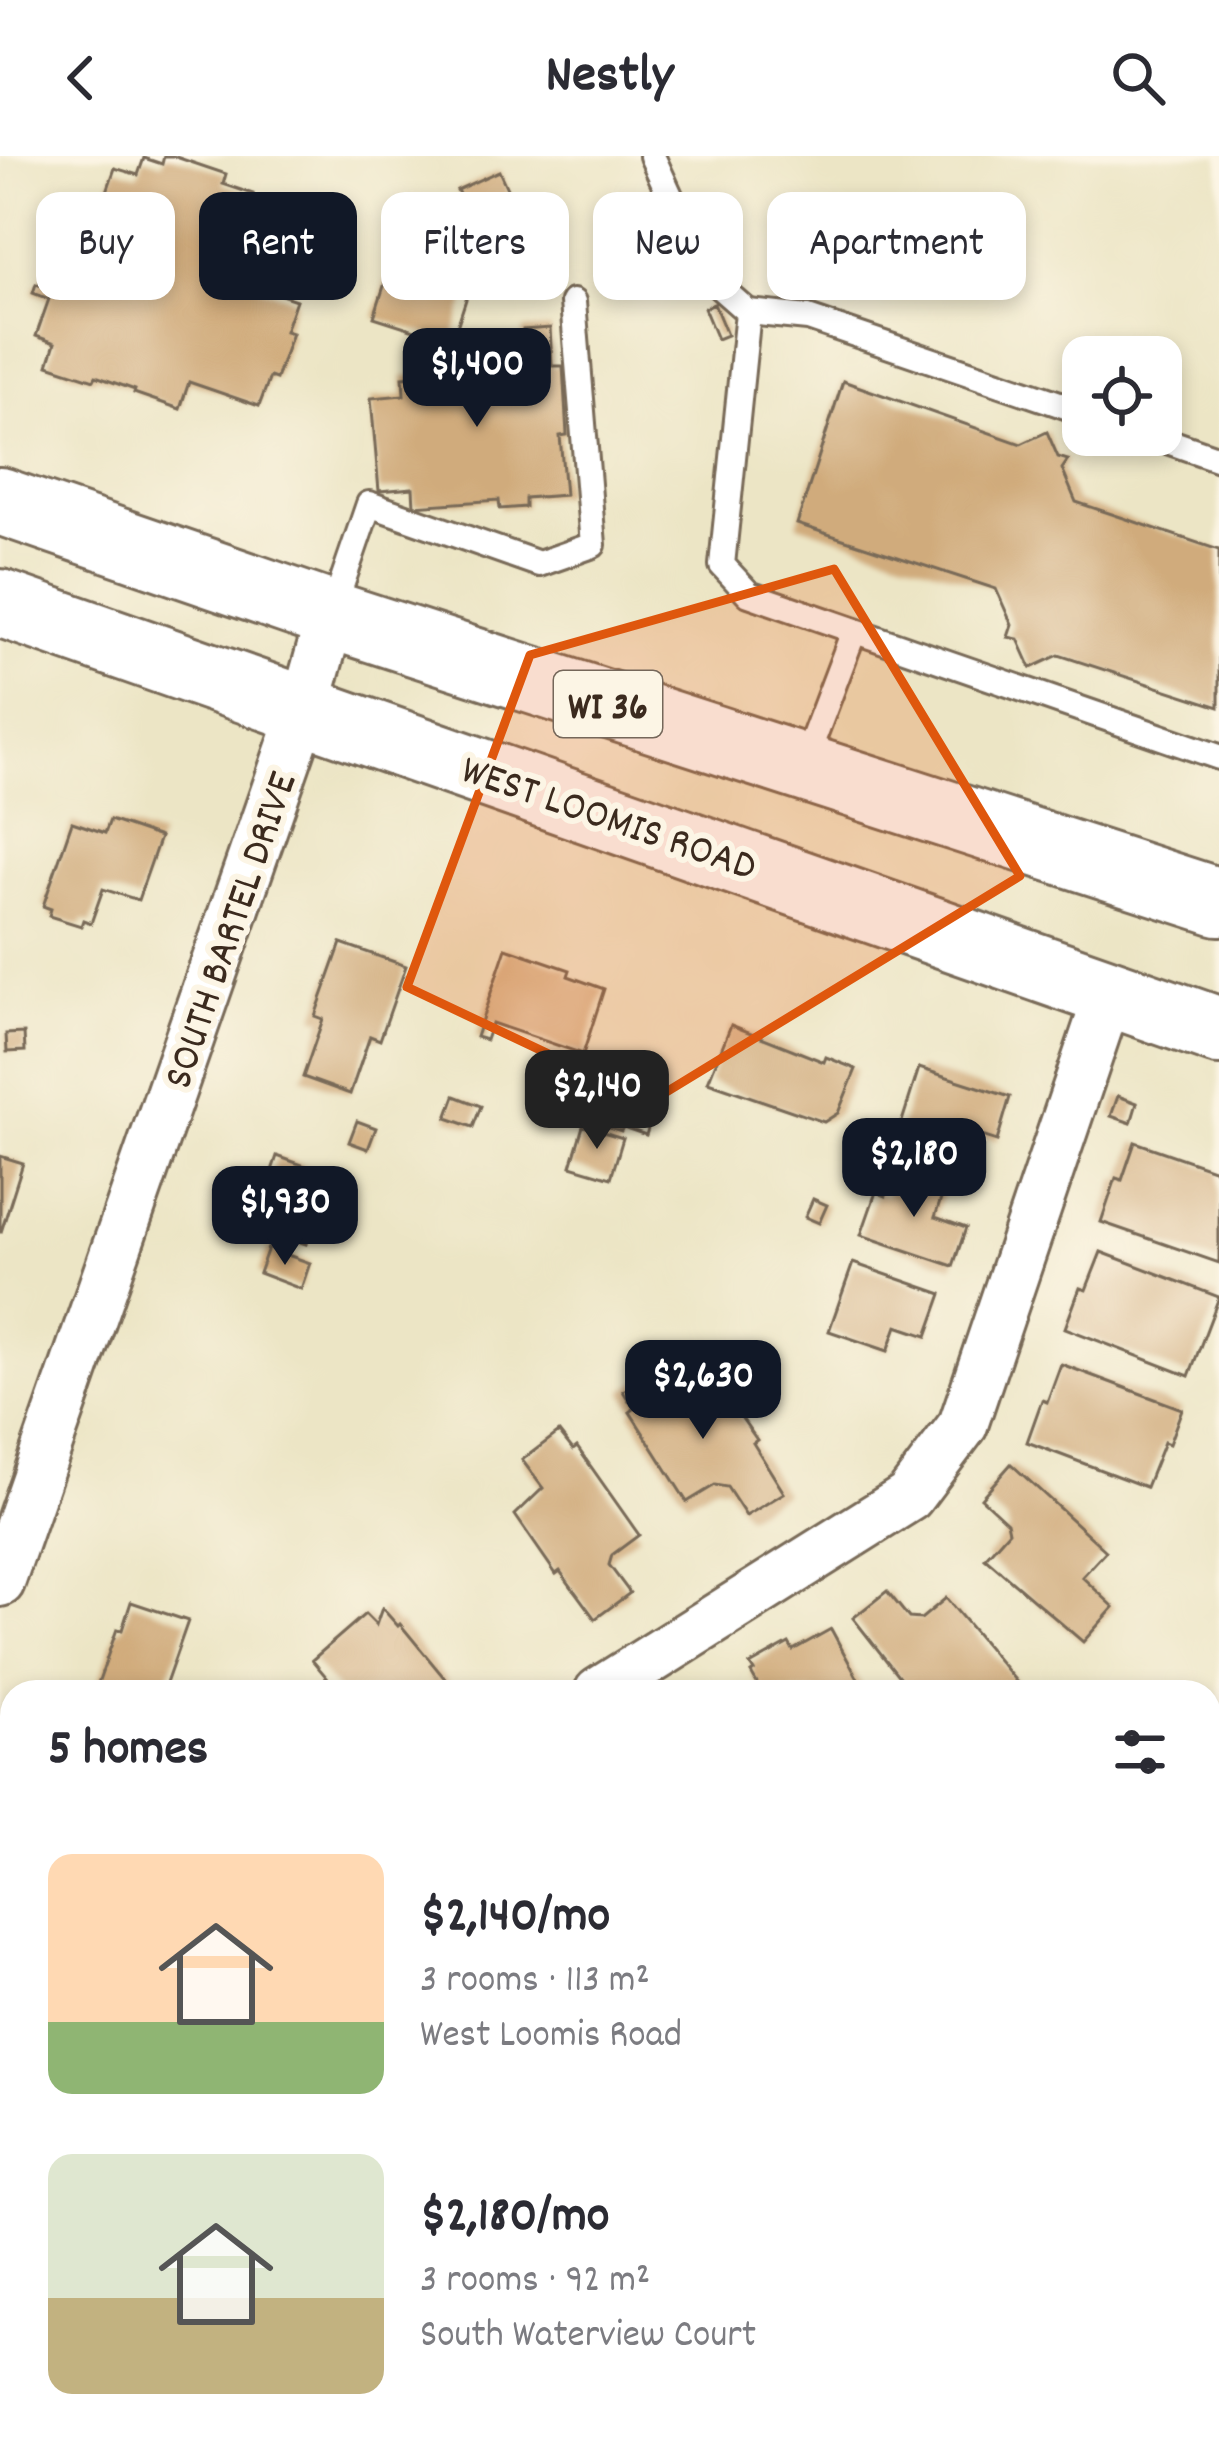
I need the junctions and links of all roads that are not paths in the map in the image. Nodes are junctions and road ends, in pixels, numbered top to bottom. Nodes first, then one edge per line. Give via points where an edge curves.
1 (652, 156) edge
2 (573, 302) dead end
3 (748, 312) junction
4 (1062, 405) edge
5 (1182, 446) edge
6 (1219, 459) edge
7 (0, 500) edge
8 (0, 603) edge
9 (331, 614) junction
10 (854, 631) junction
11 (304, 707) junction
12 (1219, 757) edge
13 (803, 767) junction
14 (1219, 902) edge
15 (1109, 994) junction
16 (1219, 1031) edge
17 (0, 1582) edge
18 (618, 1680) edge

1 - 3 lane via 706,275
2 - 9 lane via 593,545 539,564 369,504
3 - 4 lane via 808,317
3 - 10 lane via 722,565 748,594
5 - 6 lane
7 - 9 main road, WI 36
8 - 11 main road, WEST LOOMIS ROAD / WI 36
9 - 11 street, SOUTH BARTEL DRIVE
9 - 13 main road, WI 36
10 - 12 lane
10 - 13 lane
11 - 15 main road, WEST LOOMIS ROAD / WI 36
11 - 17 street, SOUTH BARTEL DRIVE
13 - 14 main road, WI 36
15 - 16 main road, WEST LOOMIS ROAD / WI 36
15 - 18 street via 963,1425 909,1497

